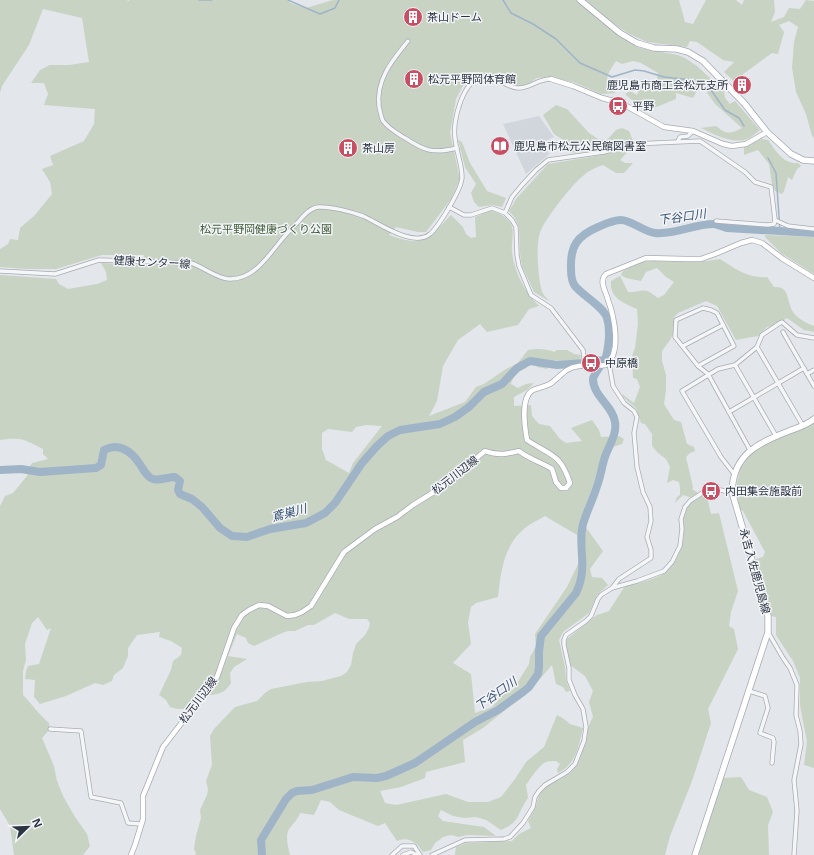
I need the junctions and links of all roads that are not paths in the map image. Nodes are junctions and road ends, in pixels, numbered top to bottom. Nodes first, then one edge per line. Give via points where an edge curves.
1 (580, 0) edge
2 (408, 41) dead end
3 (551, 79) joint
4 (693, 131) junction
5 (767, 132) junction
6 (678, 142) junction
7 (457, 148) junction
8 (814, 161) edge
9 (449, 207) junction
10 (505, 213) junction
11 (776, 220) junction
12 (716, 221) dead end
13 (814, 229) edge
14 (0, 271) edge
15 (814, 278) edge
16 (723, 326) junction
17 (783, 332) dead end
18 (814, 338) edge
19 (683, 346) junction
20 (757, 347) junction
21 (608, 364) junction
22 (585, 365) junction
23 (735, 365) junction
24 (698, 366) junction
25 (804, 368) junction
26 (814, 370) edge
27 (708, 374) junction
28 (807, 374) junction
29 (778, 384) junction
30 (814, 386) edge
31 (754, 398) junction
32 (729, 412) junction
33 (814, 419) edge
34 (803, 426) junction
35 (776, 436) junction
36 (750, 450) junction
37 (734, 474) junction
38 (732, 492) junction
39 (612, 588) junction
40 (768, 632) junction
41 (749, 691) junction
42 (50, 729) dead end
43 (772, 763) dead end
44 (141, 824) junction
45 (130, 855) edge
46 (392, 855) edge
47 (403, 855) edge
48 (417, 855) edge
49 (420, 855) edge
50 (432, 855) edge
51 (695, 855) edge
52 (794, 855) edge

1 - 5 main road via 620,33 637,43 688,52 703,61 744,103
2 - 7 street via 383,75 378,98 382,120 388,127 421,148 439,151
3 - 4 main road, 健康センター線 via 621,103 664,127
3 - 7 street, 健康センター線 via 520,88 514,88 487,76 472,81 460,102 456,116 454,137
4 - 5 main road, 健康センター線 via 732,146 746,144
4 - 6 street via 688,136 680,137
5 - 8 main road via 797,158
6 - 10 street via 633,144 604,152 548,160 512,197
6 - 11 street via 700,140 755,182 771,187
7 - 9 street, 健康センター線 via 462,178
9 - 10 street via 464,215 492,208
9 - 14 street, 健康センター線 via 434,230 421,238 403,236 354,213 315,208 307,212 261,265 246,275 231,279 222,278 191,263 115,260 93,261 55,274
10 - 22 street via 515,224 519,266 531,295 551,308 583,350
11 - 12 street via 774,224 768,225
11 - 13 street via 788,226
15 - 21 main road via 784,260 762,242 752,240 701,258 646,258 612,271 604,276 603,281 613,317 616,344
16 - 19 street
16 - 19 street via 717,314 703,308 676,320 675,337
16 - 24 street via 734,346
17 - 25 street
18 - 20 street via 797,335 782,322 762,335
19 - 24 street
20 - 23 street
20 - 29 street
21 - 22 main road, 松元川辺線
21 - 39 street via 613,386 637,418 634,433 637,467 650,507 651,521 647,537 651,558 619,579
22 - 44 main road, 松元川辺線 via 568,370 551,384 532,391 526,397 527,440 551,453 563,464 570,483 566,488 561,488 556,482 552,469 519,451 495,455 485,451 442,487 375,529 344,552 311,606 295,615 287,616 268,606 259,605 242,615 234,628 217,677 163,747 143,796
23 - 27 street
23 - 31 street
24 - 27 street
25 - 28 street
25 - 29 street
26 - 28 street
27 - 32 street
27 - 37 street via 682,391
28 - 30 street
29 - 31 street
29 - 34 street
31 - 32 street
31 - 35 street
32 - 36 street
33 - 34 main road, 永吉入佐鹿児島線
34 - 35 main road, 永吉入佐鹿児島線
35 - 36 main road, 永吉入佐鹿児島線
36 - 37 main road, 永吉入佐鹿児島線 via 740,461
37 - 38 main road, 永吉入佐鹿児島線
38 - 39 street via 708,489 690,500 681,518 680,546 672,562 664,571
38 - 40 main road, 永吉入佐鹿児島線 via 766,608
39 - 50 street via 598,599 591,616 564,640 569,680 583,710 586,727 584,741 575,764 539,791 523,823 510,837 465,840
40 - 41 main road, 永吉入佐鹿児島線
40 - 52 street via 790,668 797,685 796,715 801,744 794,780 797,811
41 - 43 street via 765,696 768,708 760,733 773,738
41 - 51 main road, 永吉入佐鹿児島線
42 - 44 street via 81,731 91,797 121,803 128,823
44 - 45 main road, 松元川辺線
46 - 49 street via 402,846 414,846
47 - 48 street via 411,852

